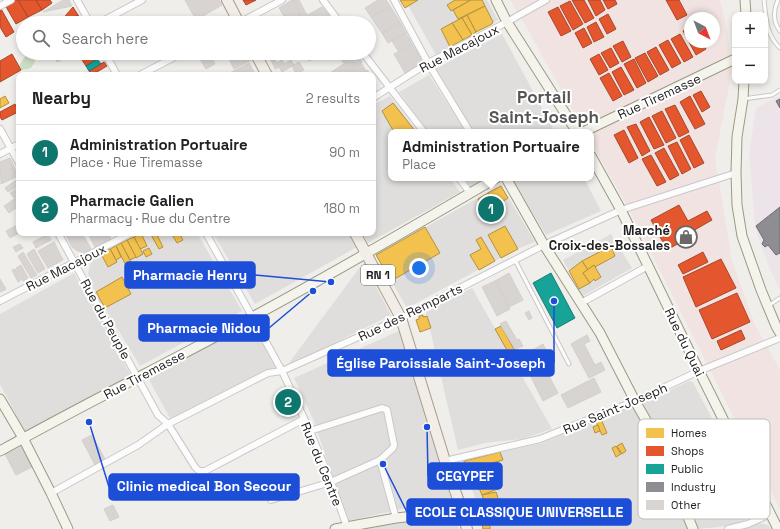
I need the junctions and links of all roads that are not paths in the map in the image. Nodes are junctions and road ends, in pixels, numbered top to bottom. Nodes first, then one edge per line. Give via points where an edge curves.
1 (11, 0) edge
2 (77, 0) edge
3 (142, 0) edge
4 (227, 0) edge
5 (282, 0) edge
6 (322, 0) edge
7 (394, 0) edge
8 (496, 0) edge
9 (546, 0) edge
10 (745, 0) edge
11 (764, 0) edge
12 (778, 0) edge
13 (0, 6) edge
14 (746, 12) edge
15 (86, 16) edge
16 (112, 16) edge
17 (235, 16) edge
18 (252, 16) edge
19 (335, 16) edge
20 (508, 22) junction
21 (780, 31) edge
22 (780, 48) edge
23 (109, 60) edge
24 (169, 60) edge
25 (260, 60) edge
26 (368, 60) edge
27 (732, 60) edge
28 (428, 63) junction
29 (115, 72) edge
30 (146, 72) edge
31 (266, 72) edge
32 (744, 84) edge
33 (390, 88) junction
34 (780, 90) edge
35 (376, 96) edge
36 (744, 100) junction
37 (0, 129) edge
38 (422, 129) edge
39 (468, 129) edge
40 (575, 129) edge
41 (588, 129) edge
42 (16, 145) edge
43 (10, 148) junction
44 (0, 154) edge
45 (16, 159) edge
46 (594, 161) edge
47 (736, 173) junction
48 (461, 181) edge
49 (491, 181) edge
50 (508, 181) edge
51 (470, 193) junction
52 (621, 210) junction
53 (60, 236) edge
54 (125, 236) edge
55 (208, 236) edge
56 (357, 236) edge
57 (544, 245) junction
58 (367, 254) junction
59 (515, 260) junction
60 (75, 262) junction
61 (648, 266) junction
62 (780, 298) edge
63 (0, 301) edge
64 (581, 303) junction
65 (767, 306) junction
66 (253, 317) junction
67 (401, 318) junction
68 (779, 328) edge
69 (780, 338) edge
70 (569, 364) dead end
71 (282, 371) junction
72 (699, 371) junction
73 (137, 377) junction
74 (0, 400) edge
75 (635, 401) junction
76 (304, 419) junction
77 (645, 419) edge
78 (723, 419) edge
79 (168, 424) junction
80 (310, 431) junction
81 (23, 438) junction
82 (0, 451) edge
83 (380, 460) junction
84 (444, 461) junction
85 (331, 482) junction
86 (51, 493) junction
87 (271, 500) dead end
88 (462, 511) junction
89 (770, 514) edge
90 (396, 518) junction
91 (689, 519) edge
92 (759, 519) edge
93 (347, 527) junction
94 (68, 529) edge
95 (335, 529) edge
96 (467, 529) edge
97 (693, 529) edge
98 (728, 529) edge
99 (778, 529) edge

1 - 13 street
2 - 15 street
3 - 16 street
4 - 17 main road
5 - 18 street
6 - 19 street
7 - 28 street
8 - 20 street
9 - 20 street, Rue Macajoux
10 - 14 street
11 - 22 lane via 770,34
12 - 21 lane via 774,16
20 - 28 street, Rue Macajoux
20 - 40 street
23 - 29 street
24 - 30 street
25 - 31 main road
26 - 33 street
27 - 41 street, Rue Tiremasse
28 - 33 street, Rue Macajoux
28 - 39 street
32 - 36 street
33 - 35 street, Rue Macajoux
33 - 38 street
34 - 36 lane via 772,95
36 - 47 street via 737,137
37 - 43 street
42 - 43 street
43 - 44 street
43 - 45 street
46 - 52 street, Rue du Quai
47 - 52 street, Rue des Remparts
47 - 65 street via 737,205 742,236
48 - 51 street
49 - 51 street, Rue Tiremasse
50 - 57 street
51 - 58 street, Rue Tiremasse
52 - 57 street, Rue des Remparts
52 - 61 street, Rue du Quai
53 - 60 street, Rue du Peuple
54 - 60 street, Rue Macajoux
55 - 66 street, Rue du Centre
56 - 58 main road, RN 1
57 - 59 street, Rue des Remparts
57 - 64 street
58 - 66 street, Rue Tiremasse
58 - 67 main road, RN 1
59 - 67 street, Rue des Remparts
59 - 70 lane
60 - 63 street, Rue Macajoux
60 - 73 street, Rue du Peuple
61 - 64 street
61 - 72 street, Rue du Quai
62 - 65 lane
64 - 75 street via 600,332
65 - 68 street
66 - 71 street, Rue du Centre
66 - 73 street, Rue Tiremasse
67 - 71 street, Rue des Remparts
67 - 84 main road, RN 1
69 - 72 street, Rue Saint-Joseph
71 - 76 street, Rue du Centre
71 - 79 street, Rue des Remparts via 268,373
72 - 75 street, Rue Saint-Joseph
72 - 78 street, Rue du Quai
73 - 79 street, Rue du Peuple via 158,415
73 - 81 street, Rue Tiremasse
74 - 81 street
75 - 77 street
75 - 84 street, Rue Saint-Joseph via 540,439
76 - 79 street, Rue du Peuple via 205,472 195,467
76 - 80 street, Rue du Centre
79 - 86 street, Rue des Remparts via 138,445
80 - 83 street via 385,409 394,445
80 - 85 street, Rue du Centre
81 - 82 street, Rue Tiremasse
81 - 86 street
83 - 85 street
83 - 90 street
84 - 88 main road, RN 1
85 - 87 street
85 - 93 street, Rue du Centre
86 - 94 street
88 - 90 street
88 - 96 main road, RN 1
89 - 99 street, Rue du Quai
90 - 93 street
91 - 97 street
92 - 98 street
93 - 95 street

